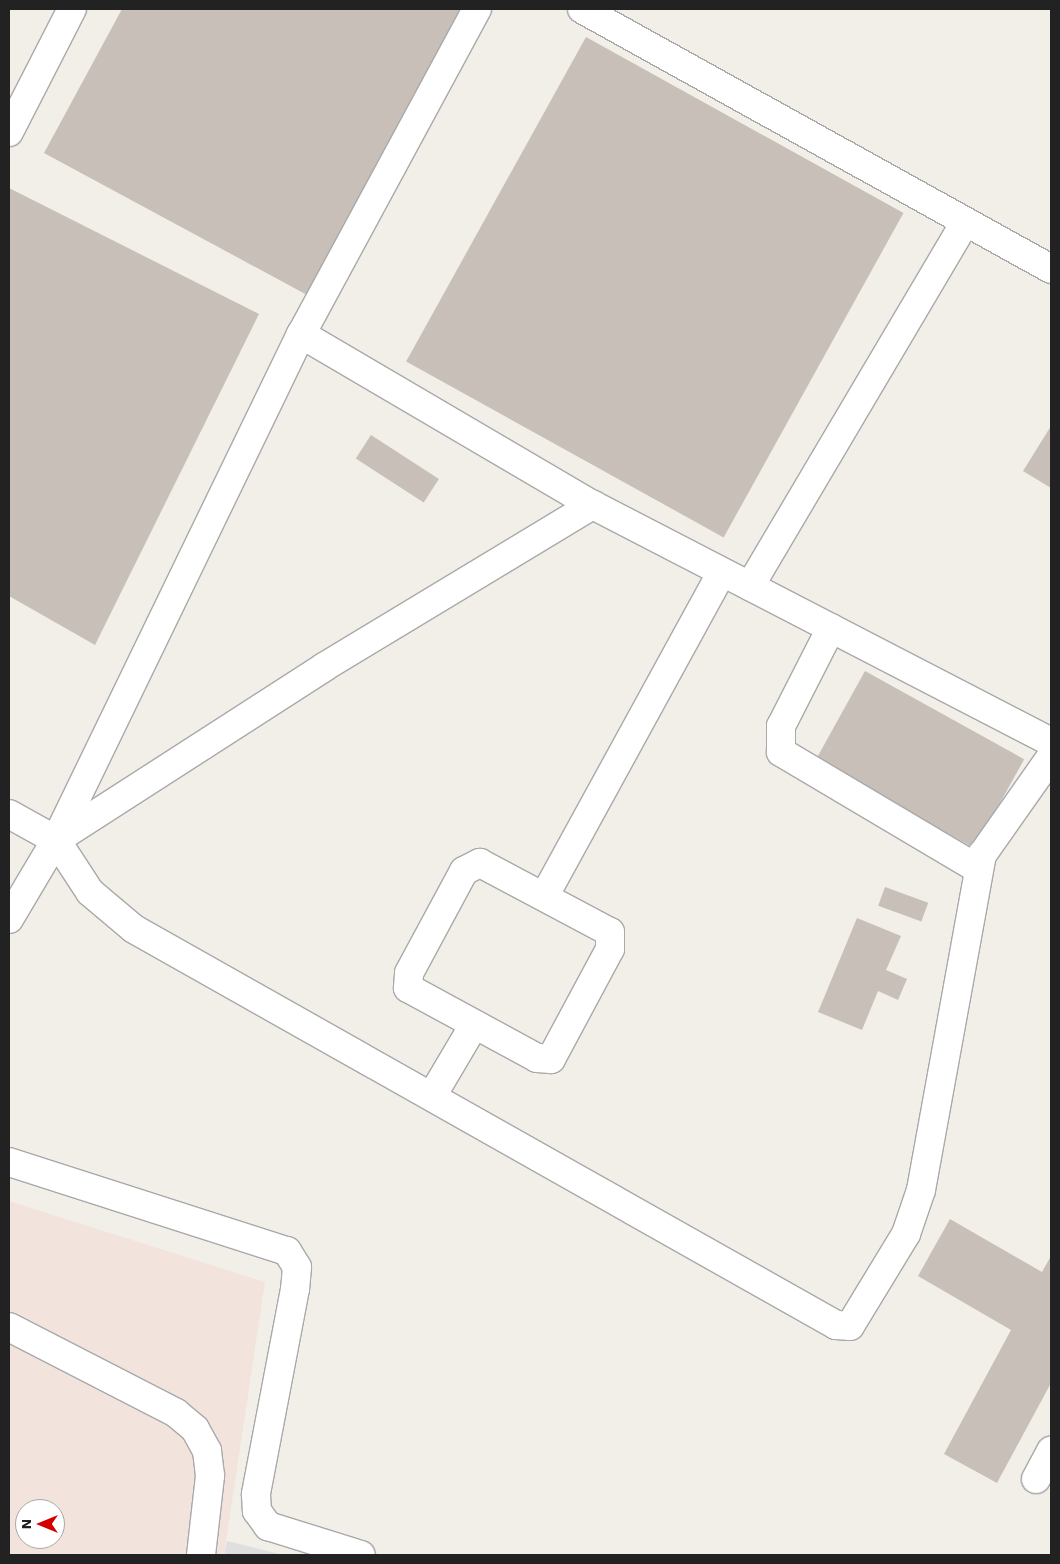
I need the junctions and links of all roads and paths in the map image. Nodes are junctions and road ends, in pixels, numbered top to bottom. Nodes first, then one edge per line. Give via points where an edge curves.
1 (72, 9) edge
2 (477, 9) edge
3 (582, 9) edge
4 (9, 132) edge
5 (965, 222) junction
6 (1047, 259) edge
7 (301, 334) junction
8 (593, 505) junction
9 (722, 572) junction
10 (750, 586) junction
11 (831, 628) junction
12 (1051, 742) edge
13 (1051, 757) edge
14 (9, 814) edge
15 (56, 840) junction
16 (978, 868) junction
17 (546, 894) junction
18 (9, 919) edge
19 (474, 1025) junction
20 (432, 1096) junction
21 (9, 1162) edge
22 (9, 1327) edge
23 (1051, 1451) edge
24 (1036, 1479) dead end
25 (201, 1555) edge
26 (361, 1555) edge

1 - 4 lane
2 - 7 lane
3 - 5 lane
5 - 6 lane
5 - 10 lane
7 - 8 lane
7 - 15 lane
8 - 9 lane
8 - 15 lane via 324,667
9 - 10 lane
9 - 17 lane
10 - 11 lane
11 - 12 lane
11 - 16 lane via 781,726 782,752
13 - 16 lane via 993,838
14 - 15 lane
15 - 18 lane
15 - 20 lane via 90,892 134,929
16 - 20 lane via 922,1190 906,1234 850,1326 836,1325
17 - 19 lane via 489,865 480,863 464,871 408,980 416,994
17 - 19 lane via 602,924 612,939 556,1054 543,1061
19 - 20 lane
21 - 26 lane via 287,1251 296,1274 256,1494 257,1511 268,1526
22 - 25 lane via 176,1413 196,1429 207,1450 210,1476
23 - 24 lane

